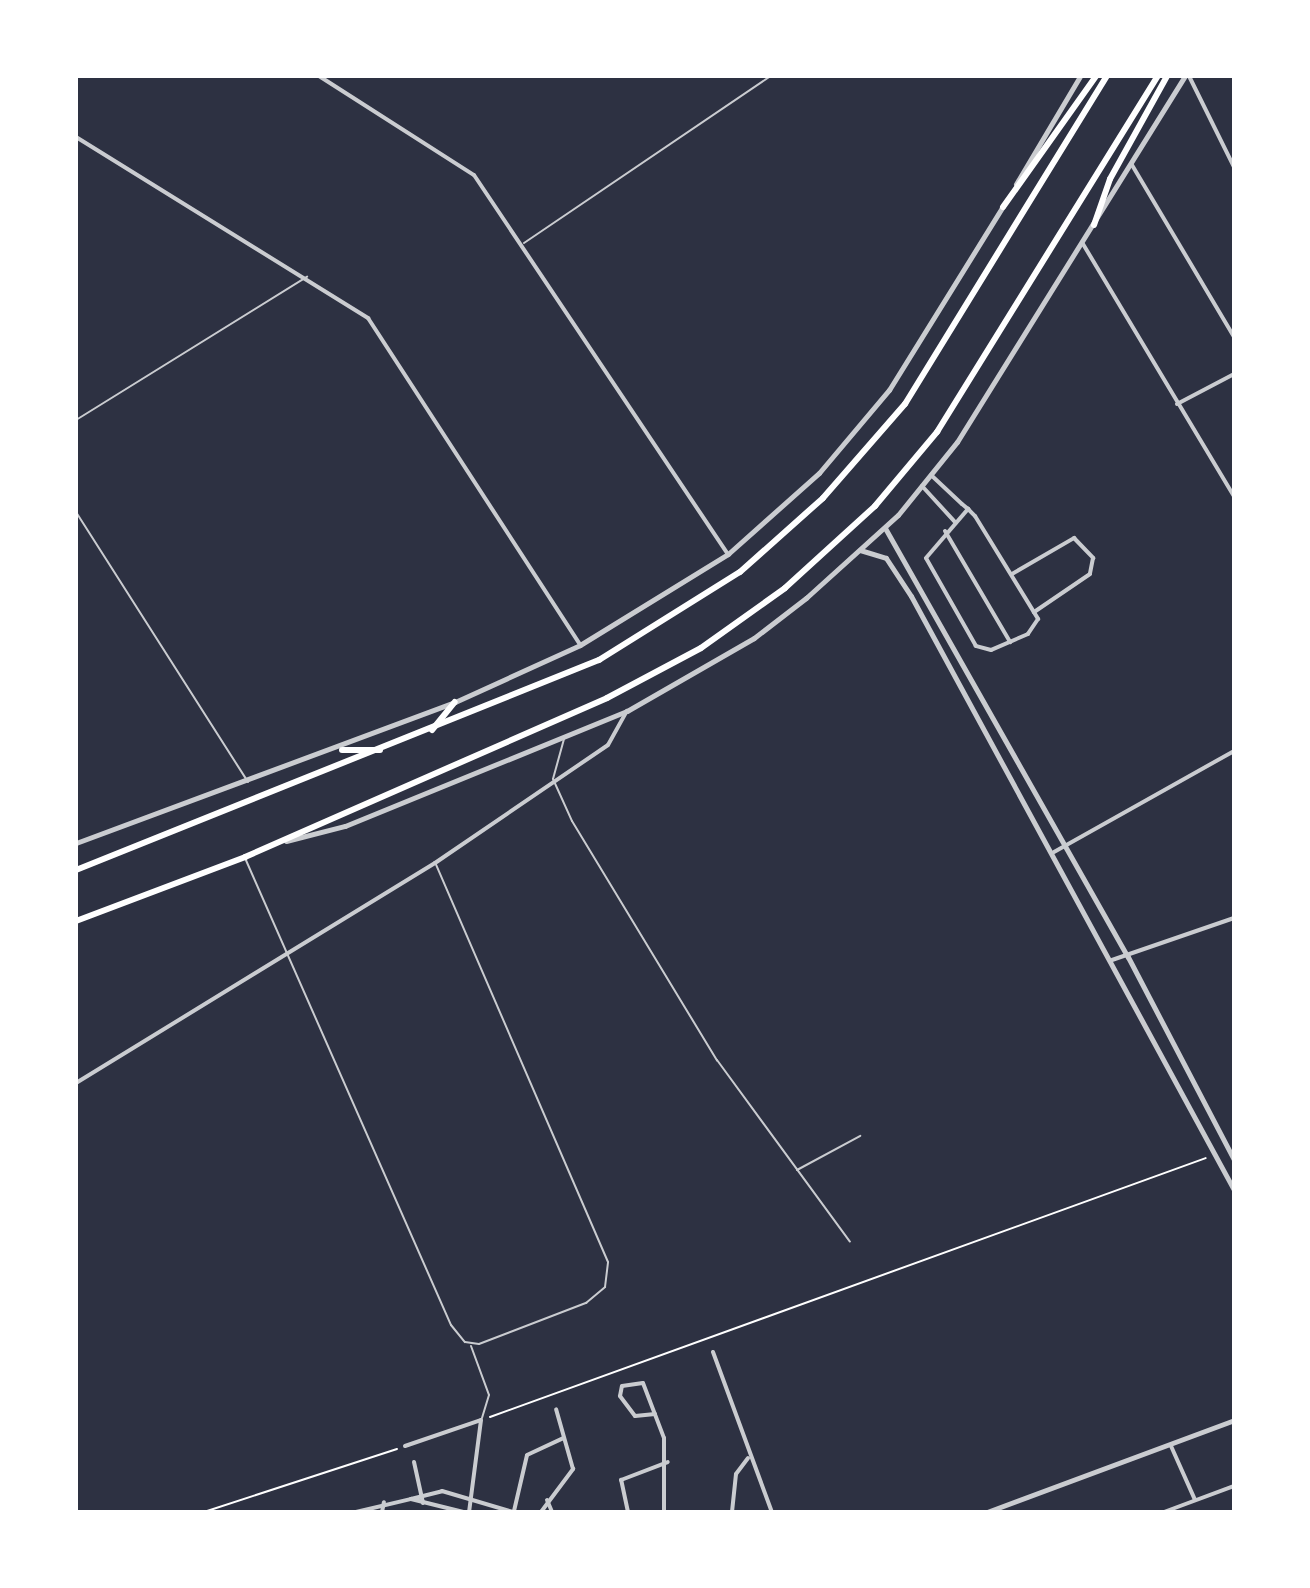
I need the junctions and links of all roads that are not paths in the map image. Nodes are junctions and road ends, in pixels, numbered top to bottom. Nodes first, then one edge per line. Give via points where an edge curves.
1 (319, 76) edge
2 (771, 76) edge
3 (1080, 76) edge
4 (1096, 76) edge
5 (1107, 76) edge
6 (1158, 76) edge
7 (1167, 76) edge
8 (1187, 76) edge
9 (76, 137) edge
10 (1132, 165) junction
11 (1234, 167) edge
12 (1003, 207) junction
13 (1094, 225) junction
14 (523, 244) junction
15 (1083, 244) junction
16 (307, 277) junction
17 (1234, 337) edge
18 (1234, 374) edge
19 (1177, 404) junction
20 (76, 420) edge
21 (931, 475) junction
22 (922, 486) junction
23 (1234, 496) edge
24 (968, 509) junction
25 (76, 512) edge
26 (955, 522) junction
27 (885, 528) junction
28 (945, 531) junction
29 (860, 550) junction
30 (728, 554) junction
31 (1012, 574) junction
32 (1034, 612) junction
33 (1010, 642) junction
34 (580, 645) junction
35 (455, 702) junction
36 (627, 711) junction
37 (430, 733) junction
38 (564, 737) junction
39 (342, 750) junction
40 (387, 750) junction
41 (1234, 751) edge
42 (553, 779) junction
43 (248, 782) junction
44 (276, 842) junction
45 (76, 843) edge
46 (1063, 845) junction
47 (1054, 852) junction
48 (245, 857) junction
49 (435, 863) junction
50 (76, 870) edge
51 (1234, 918) edge
52 (76, 921) edge
53 (286, 952) junction
54 (1128, 957) junction
55 (1112, 960) junction
56 (76, 1083) edge
57 (860, 1136) dead end
58 (1234, 1160) edge
59 (796, 1171) junction
60 (1230, 1176) edge
61 (1234, 1190) edge
62 (850, 1242) dead end
63 (470, 1345) junction
64 (713, 1352) dead end
65 (556, 1409) dead end
66 (655, 1414) junction
67 (481, 1420) junction
68 (1234, 1420) edge
69 (563, 1438) junction
70 (405, 1446) road end
71 (1171, 1446) junction
72 (748, 1458) junction
73 (414, 1462) dead end
74 (668, 1462) junction
75 (1234, 1486) edge
76 (422, 1491) junction
77 (411, 1499) junction
78 (547, 1500) junction
79 (1195, 1500) junction
80 (471, 1501) junction
81 (384, 1502) junction
82 (423, 1503) junction
83 (356, 1512) edge
84 (382, 1512) edge
85 (466, 1512) edge
86 (514, 1512) edge
87 (541, 1512) edge
88 (552, 1512) edge
89 (628, 1512) edge
90 (664, 1512) edge
91 (732, 1512) edge
92 (772, 1512) edge
93 (990, 1512) edge
94 (1164, 1512) edge

1 - 14 street via 459,162
2 - 14 lane
3 - 12 street
4 - 12 main road
5 - 37 main road via 931,368 823,498 740,572 667,622
6 - 44 main road via 937,432 831,549 750,615 657,672
7 - 13 main road via 1110,179
8 - 10 street
8 - 11 street
9 - 16 street
10 - 13 street
10 - 17 street
12 - 30 street via 889,390 819,473
13 - 15 street
14 - 30 street
15 - 19 street
15 - 21 street via 999,384
16 - 20 lane
16 - 34 street via 382,334
18 - 19 street
19 - 23 street
21 - 22 street
21 - 24 street
22 - 26 street
22 - 27 street
24 - 26 street
24 - 31 street
25 - 43 lane
26 - 28 street
27 - 29 street
27 - 46 street
28 - 33 street
28 - 33 street via 926,558 961,620 980,649
29 - 36 street via 754,638
29 - 47 street via 893,566
30 - 34 street
31 - 32 street
31 - 32 street via 1074,538 1093,558 1090,574
32 - 33 street via 1033,629
34 - 35 street
35 - 37 main road
35 - 39 street
36 - 38 street
36 - 42 street via 608,745
37 - 40 main road
38 - 42 lane
38 - 44 street via 345,826
39 - 40 main road
39 - 43 street
40 - 50 main road
41 - 46 street
42 - 49 street
42 - 59 lane via 717,1060
43 - 45 street
44 - 48 main road
46 - 47 street
46 - 54 street
47 - 55 street
48 - 52 main road
48 - 53 lane
49 - 53 street
49 - 63 lane via 608,1262 605,1287 586,1303
51 - 54 street
53 - 56 street
53 - 63 lane via 451,1325
54 - 55 street
54 - 58 street
55 - 60 street
57 - 59 lane
59 - 62 lane
60 - 61 street
63 - 67 lane via 489,1395
64 - 72 street
65 - 69 street
66 - 66 street via 641,1382 622,1386 620,1396 635,1416
66 - 74 street
67 - 70 street
67 - 80 street
68 - 71 street
69 - 78 street via 573,1474
69 - 86 street via 527,1455
71 - 79 street
71 - 93 street
72 - 91 street via 736,1474
72 - 92 street via 758,1464
73 - 76 street
74 - 89 street via 621,1480
74 - 90 street
75 - 79 street
76 - 77 street
76 - 80 street
76 - 82 street
77 - 81 street
77 - 82 street
78 - 87 street
78 - 88 street
79 - 94 street
80 - 85 street
80 - 86 street
81 - 83 street
81 - 84 street
82 - 85 street

